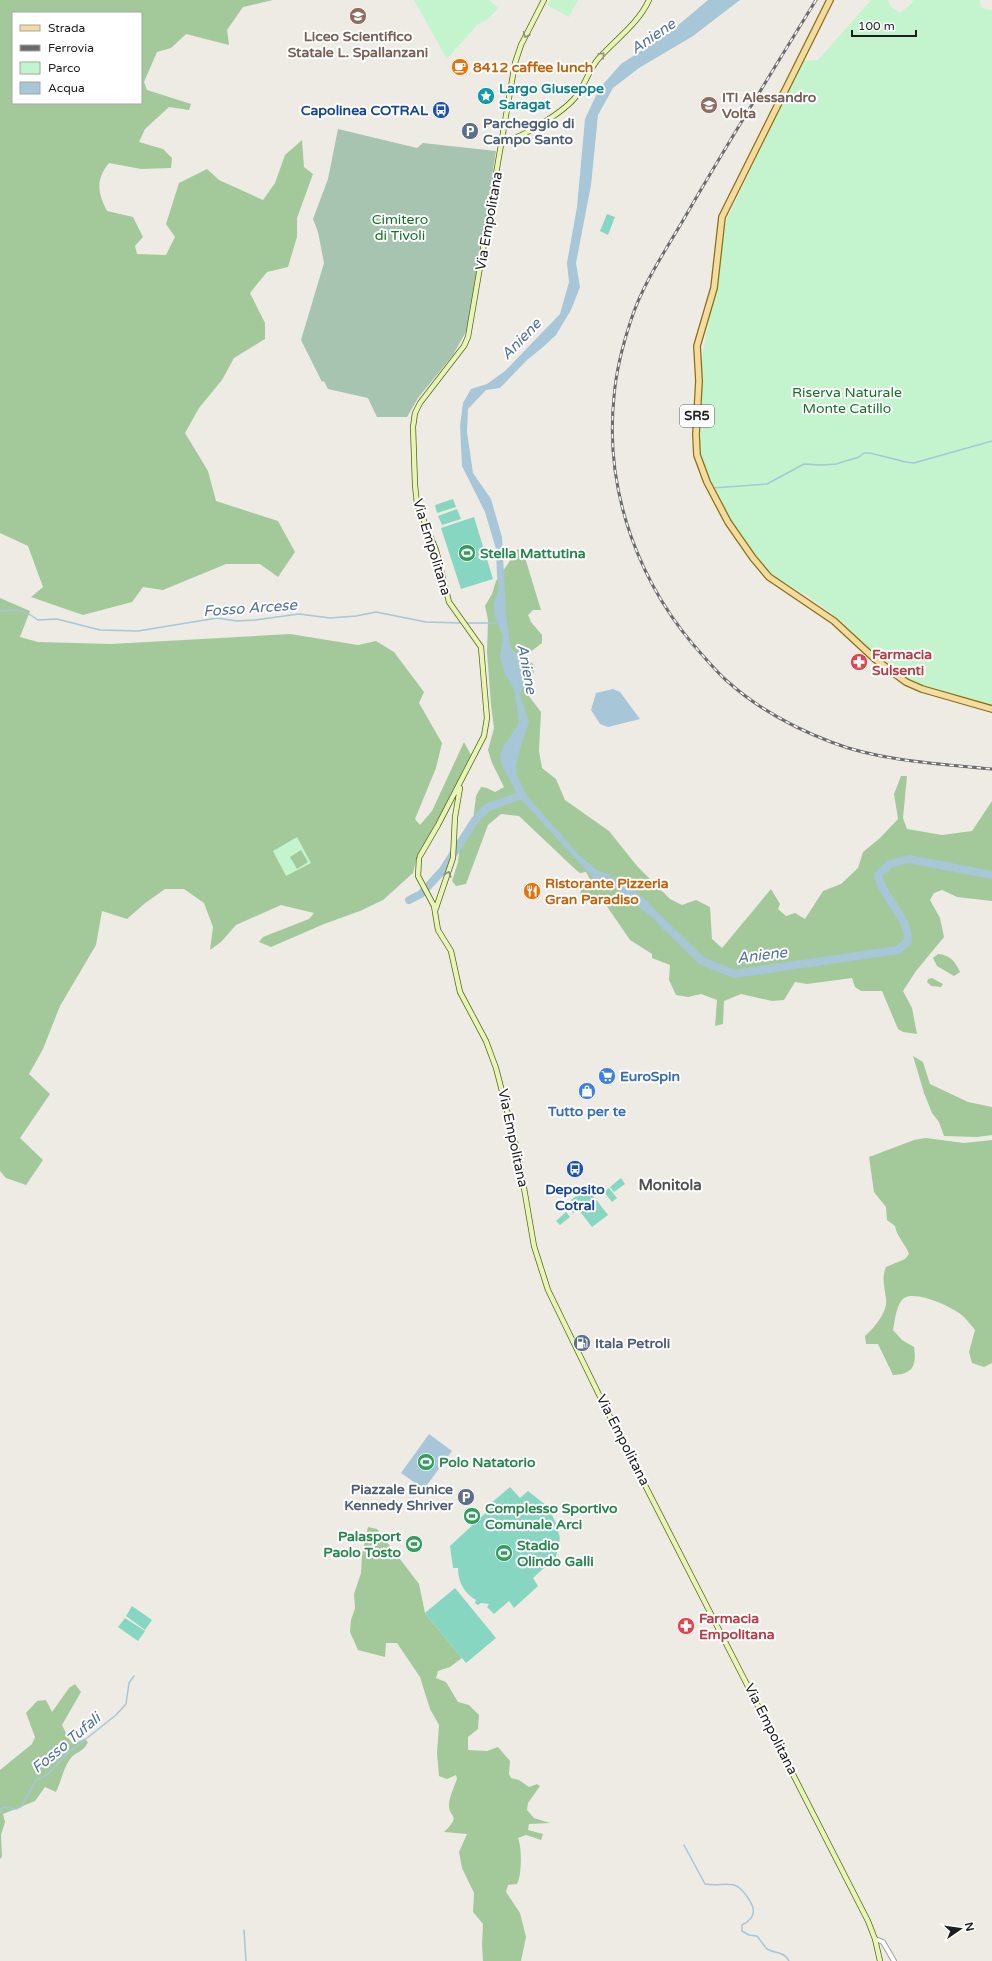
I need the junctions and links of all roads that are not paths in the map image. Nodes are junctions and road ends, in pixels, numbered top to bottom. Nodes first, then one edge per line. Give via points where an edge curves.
1 (544, 0) edge
2 (649, 0) edge
3 (830, 0) edge
4 (502, 142) junction
5 (992, 709) edge
6 (461, 783) junction
7 (445, 812) junction
8 (455, 816) junction
9 (442, 894) junction
10 (430, 898) junction
11 (436, 911) junction
12 (875, 1939) junction
13 (880, 1961) edge
14 (894, 1961) edge

1 -> 4 main road, Via Empolitana via 516,58
4 -> 2 main road via 529,130 570,104 595,62 629,29
3 - 5 main road, SR5 via 722,217 714,292 697,346 698,459 728,522 753,558 773,580 834,621 875,659 909,684
4 - 6 main road, Via Empolitana via 468,337 460,352 420,403 413,424 418,508 436,550 449,602 476,637 483,654 487,729
6 - 7 main road, Via Empolitana
6 - 8 main road
7 - 8 main road via 451,811
7 - 10 main road, Via Empolitana via 417,867 418,878
9 -> 8 main road via 453,858
9 - 10 main road
9 - 11 main road
10 - 11 main road, Via Empolitana
11 - 12 main road, Via Empolitana via 437,927 451,951 460,992 486,1042 498,1073 518,1153 534,1246 548,1290 605,1407 870,1924
12 - 13 main road, Via Empolitana
12 - 14 street via 883,1942

